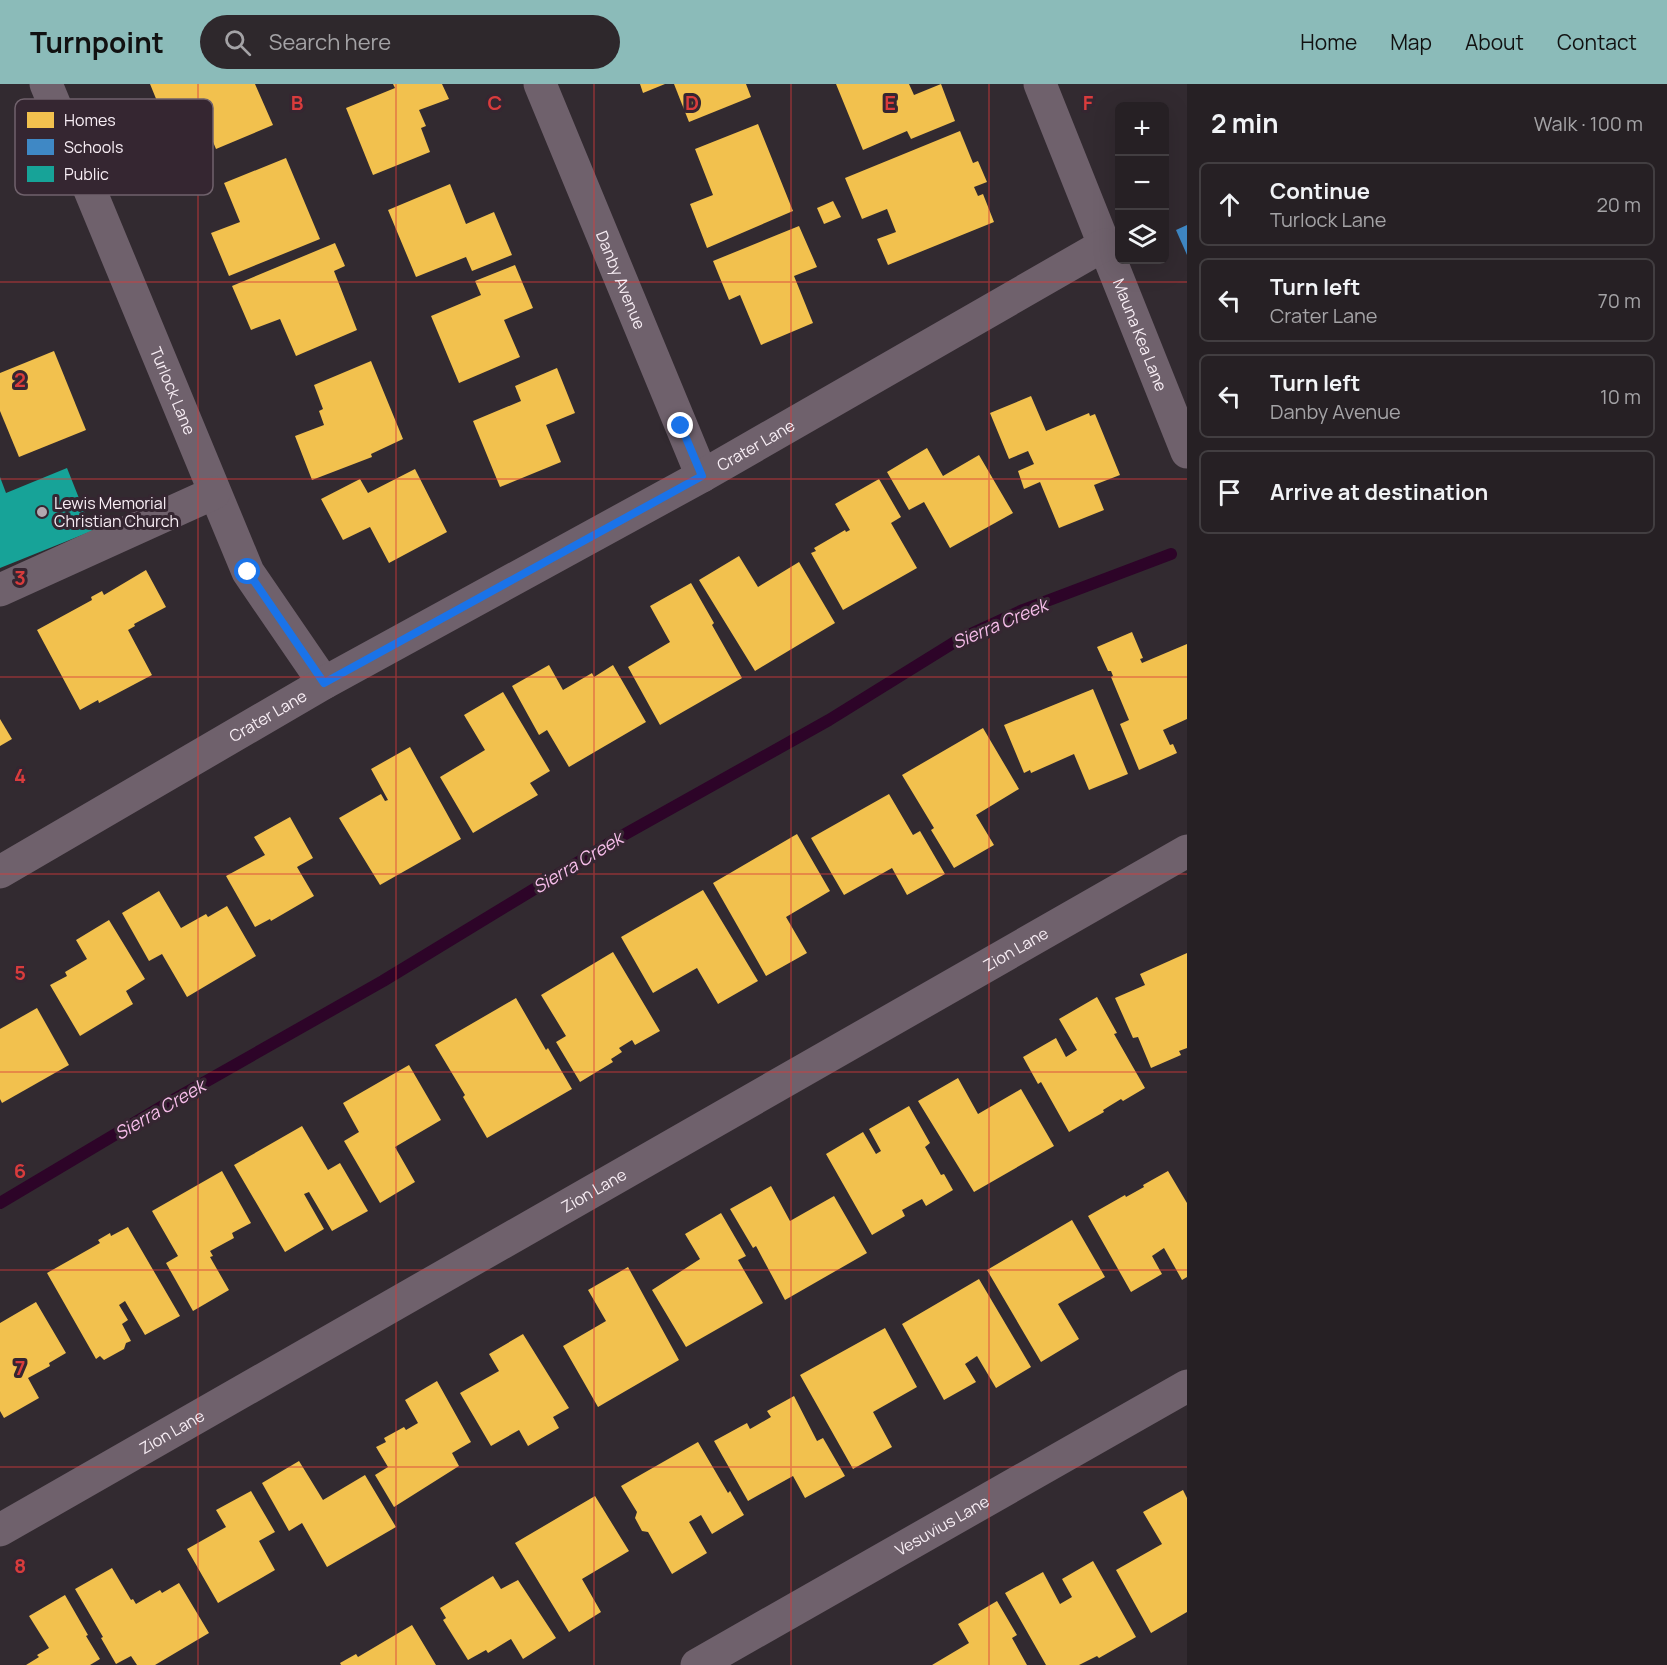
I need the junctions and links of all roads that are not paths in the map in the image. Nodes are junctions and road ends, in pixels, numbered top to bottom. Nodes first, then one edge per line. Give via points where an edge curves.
1 (46, 84) edge
2 (540, 84) edge
3 (1040, 84) edge
4 (52, 99) edge
5 (92, 195) edge
6 (1104, 245) junction
7 (1187, 452) edge
8 (702, 476) junction
9 (214, 493) junction
10 (0, 590) edge
11 (324, 683) junction
12 (1187, 851) edge
13 (0, 872) edge
14 (1187, 1386) edge
15 (0, 1530) edge
16 (697, 1665) edge

1 - 4 street, Turlock Lane
2 - 8 street, Danby Avenue
3 - 6 street, Mauna Kea Lane
5 - 9 street, Turlock Lane
6 - 7 street, Mauna Kea Lane
6 - 8 street, Crater Lane
8 - 11 street, Crater Lane
9 - 10 street
9 - 11 street, Turlock Lane via 248,572
11 - 13 street, Crater Lane
12 - 15 street, Zion Lane
14 - 16 street, Vesuvius Lane

